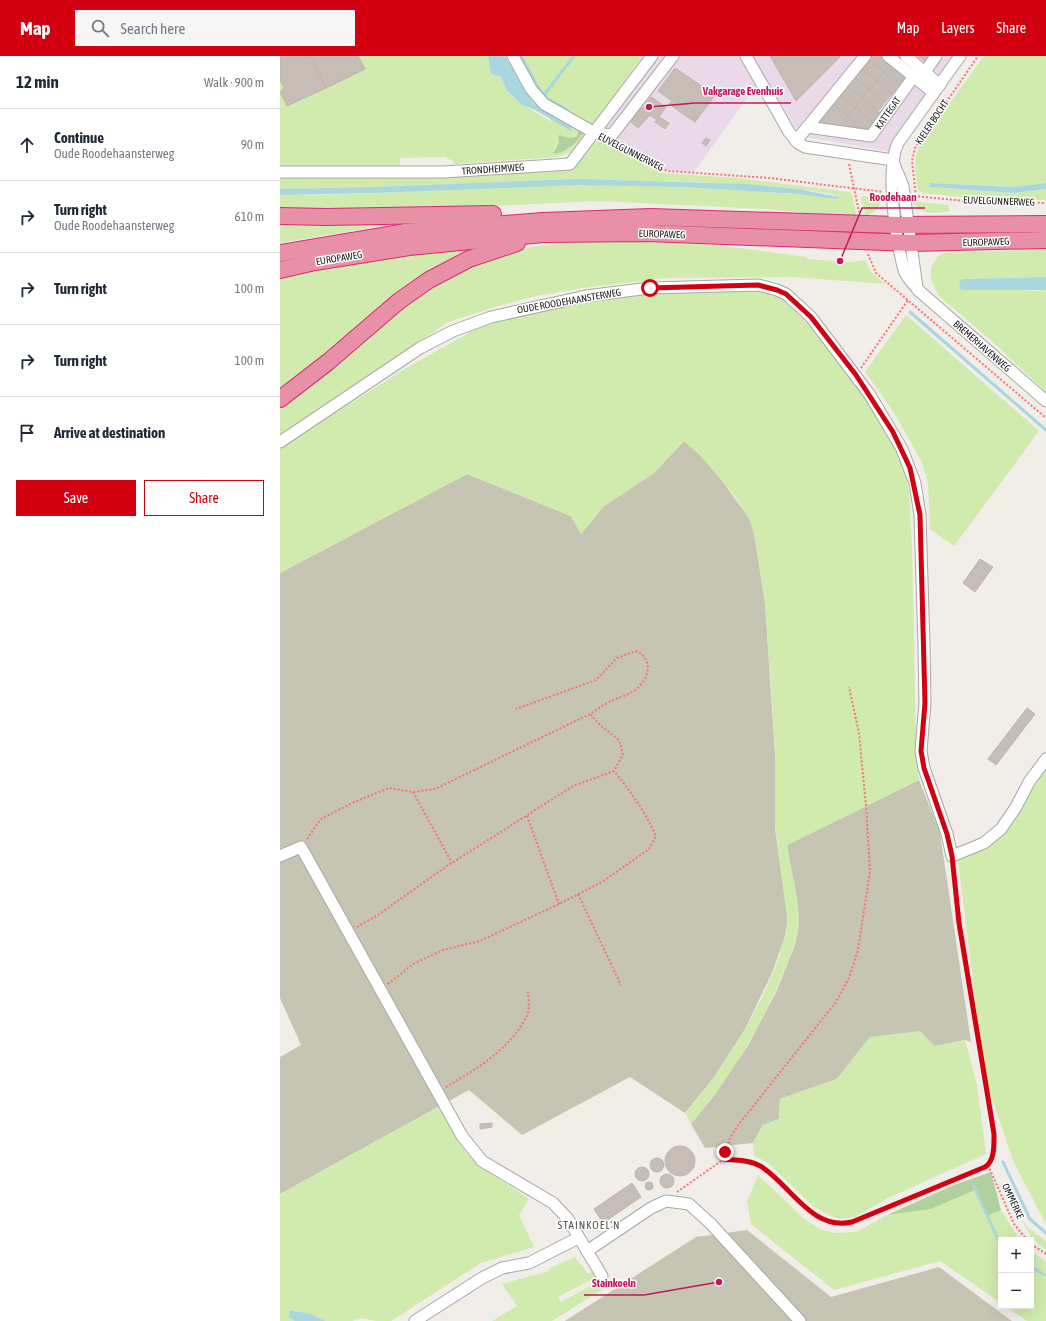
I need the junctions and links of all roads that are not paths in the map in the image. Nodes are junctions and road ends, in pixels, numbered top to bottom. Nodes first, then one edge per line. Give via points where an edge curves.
1 (513, 56) edge
2 (652, 56) edge
3 (673, 56) edge
4 (746, 56) edge
5 (865, 56) edge
6 (888, 56) edge
7 (906, 56) edge
8 (936, 56) edge
9 (960, 56) edge
10 (925, 72) junction
11 (914, 76) junction
12 (937, 89) junction
13 (807, 127) junction
14 (595, 133) junction
15 (796, 141) junction
16 (893, 160) junction
17 (280, 172) edge
18 (280, 216) edge
19 (574, 220) junction
20 (1046, 224) edge
21 (902, 225) junction
22 (543, 234) junction
23 (1046, 240) edge
24 (905, 243) junction
25 (280, 254) edge
26 (280, 270) edge
27 (280, 399) edge
28 (1046, 401) edge
29 (280, 442) edge
30 (1046, 759) edge
31 (280, 856) edge
32 (578, 1238) junction
33 (587, 1251) junction
34 (602, 1276) dead end
35 (415, 1321) edge
36 (800, 1321) edge

1 - 14 street, EUVELGUNNERWEG via 531,89 544,104
2 - 14 street, TRONDHEIMWEG
3 - 14 street via 612,135
4 - 15 street
5 - 13 street
6 - 11 street
7 - 10 street, KIELER BOCHT
8 - 10 street
9 - 12 street, KIELER BOCHT
10 - 12 street, KIELER BOCHT
11 - 12 street
11 - 13 street, KATTEGAT via 871,136
12 - 16 street, KIELER BOCHT via 898,143
13 - 15 street
14 - 17 street, TRONDHEIMWEG via 570,164 444,172
15 - 16 street via 805,147
16 - 21 street, KIELER BOCHT via 891,186
18 - 19 highway via 365,217 510,213
19 - 21 highway, EUROPAWEG via 651,217
19 - 25 highway, EUROPAWEG via 488,224 406,232
20 - 21 highway, EUROPAWEG
21 - 24 street, KIELER BOCHT
22 - 24 highway, EUROPAWEG via 648,233
22 - 26 highway, EUROPAWEG via 409,247
22 - 27 highway via 469,260 429,280 398,301 328,362
23 - 24 highway, EUROPAWEG
24 - 28 street, BREMERHAVENWEG via 905,272 918,290
29 - 30 street, OUDE ROODEHAANSTERWEG via 420,348 453,331 512,312 586,296 624,291 758,285 777,290 792,299 811,317 856,375 882,413 910,468 918,499 920,523 925,703 921,751 952,856 984,843 1001,829 1016,807 1028,782
31 - 32 street via 301,847 462,1136 482,1161 553,1203 568,1219
32 - 33 street
32 - 35 street via 529,1263 502,1268 482,1278
33 - 34 street
33 - 36 street via 650,1208 666,1201 689,1204

